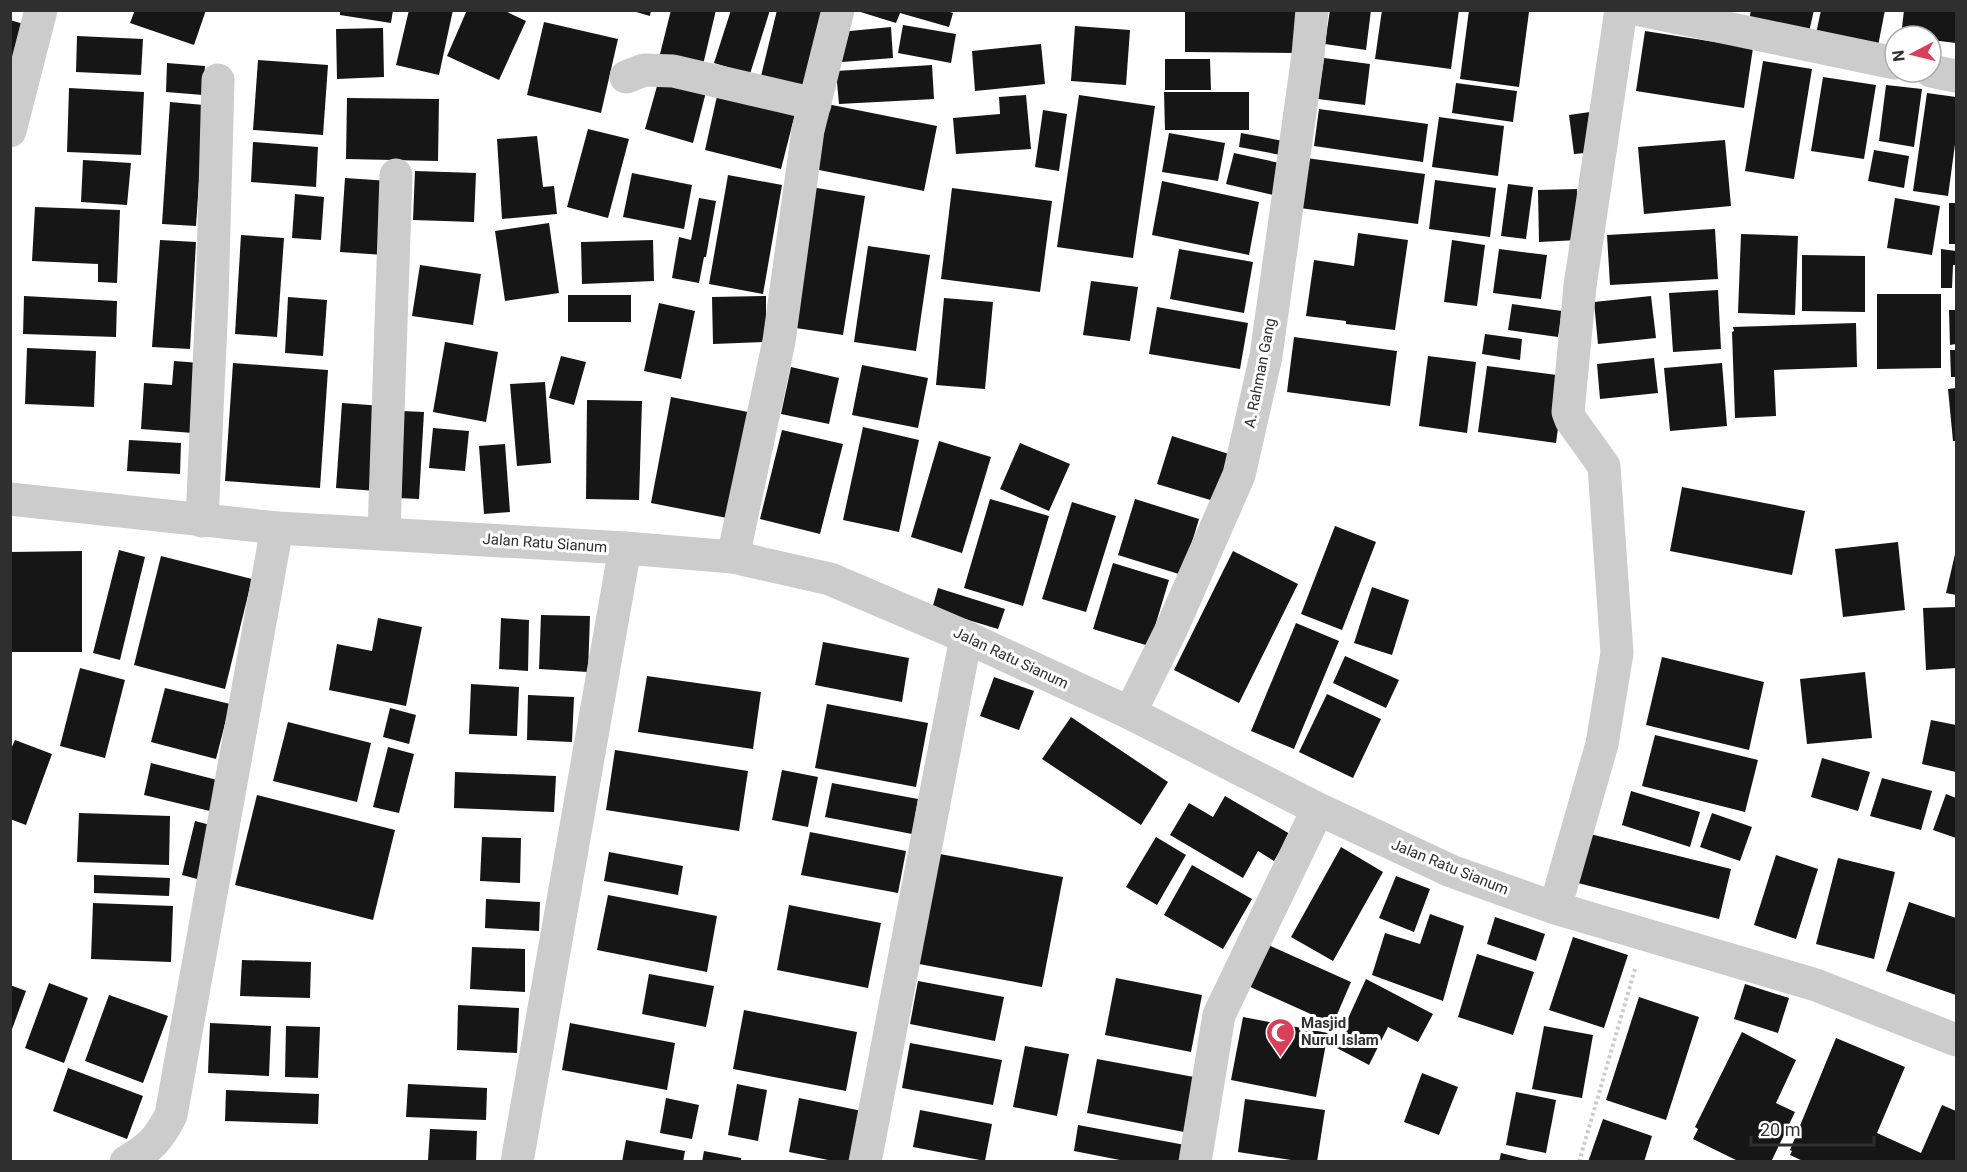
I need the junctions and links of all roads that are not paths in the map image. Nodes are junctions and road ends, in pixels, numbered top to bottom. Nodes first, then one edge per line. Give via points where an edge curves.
1 (41, 10) edge
2 (838, 10) edge
3 (1312, 10) edge
4 (1621, 10) edge
5 (1649, 11) edge
6 (1883, 60) edge
7 (626, 77) dead end
8 (218, 80) dead end
9 (814, 104) junction
10 (10, 131) edge
11 (396, 175) dead end
12 (10, 499) edge
13 (202, 521) junction
14 (277, 528) junction
15 (384, 533) junction
16 (625, 548) junction
17 (733, 557) junction
18 (966, 637) junction
19 (1130, 713) junction
20 (1318, 809) junction
21 (1555, 909) junction
22 (1956, 1040) edge
23 (126, 1161) edge
24 (517, 1161) edge
25 (865, 1161) edge
26 (1195, 1161) edge

1 - 10 street
2 - 9 street
3 - 19 street, A. Rahman Gang via 1266,356 1239,475
4 - 21 street via 1580,286 1568,412 1604,466 1617,653 1602,744
5 - 6 street
7 - 9 street via 644,70 673,71
8 - 13 street
9 - 17 street via 779,340
11 - 15 street
12 - 13 street, Jalan Ratu Sianum
13 - 14 street, Jalan Ratu Sianum
14 - 15 street, Jalan Ratu Sianum
14 - 23 street via 171,1115 147,1150
15 - 16 street, Jalan Ratu Sianum
16 - 17 street, Jalan Ratu Sianum
16 - 24 street
17 - 18 street, Jalan Ratu Sianum via 830,579
18 - 19 street, Jalan Ratu Sianum
18 - 25 street
19 - 20 street, Jalan Ratu Sianum
20 - 21 street, Jalan Ratu Sianum via 1451,871
20 - 26 street via 1219,1015
21 - 22 street, Jalan Ratu Sianum via 1816,985

